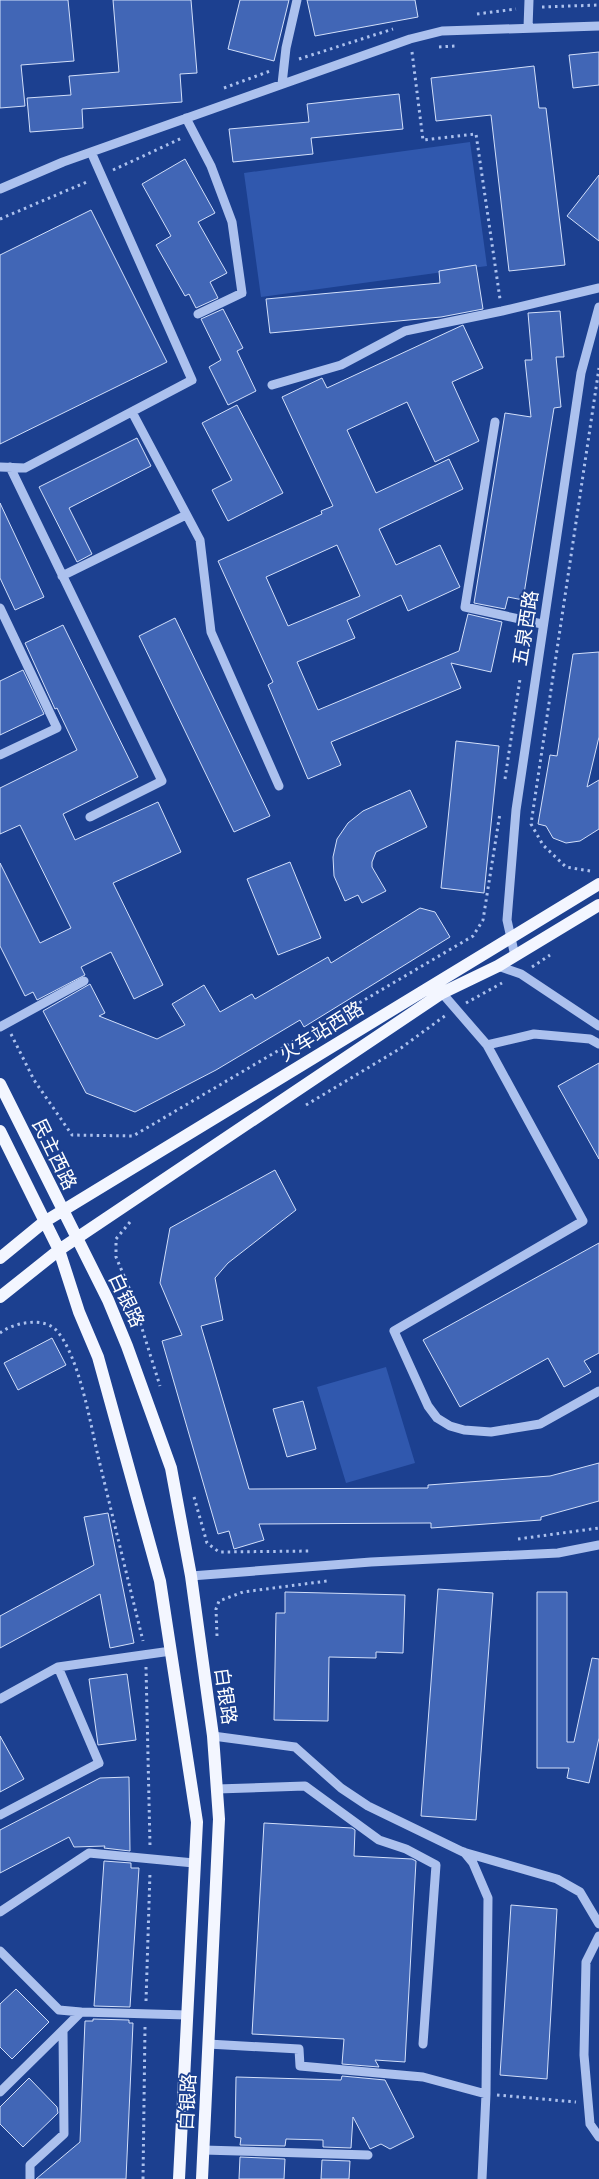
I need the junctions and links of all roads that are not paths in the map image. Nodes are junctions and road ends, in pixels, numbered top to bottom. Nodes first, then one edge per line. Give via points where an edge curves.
1 (297, 0) edge
2 (529, 0) edge
3 (599, 26) edge
4 (528, 28) junction
5 (282, 84) junction
6 (186, 118) junction
7 (91, 152) junction
8 (0, 189) edge
9 (599, 288) edge
10 (599, 307) edge
11 (198, 314) dead end
12 (272, 385) dead end
13 (132, 412) junction
14 (495, 422) dead end
15 (0, 467) edge
16 (10, 467) junction
17 (186, 515) junction
18 (62, 576) junction
19 (0, 608) edge
20 (542, 624) junction
21 (0, 755) edge
22 (279, 786) dead end
23 (90, 817) dead end
24 (599, 884) edge
25 (599, 905) edge
26 (511, 936) junction
27 (515, 956) junction
28 (498, 966) junction
29 (84, 981) dead end
30 (442, 993) junction
31 (3, 1025) edge
32 (599, 1026) edge
33 (599, 1044) edge
34 (487, 1045) junction
35 (0, 1084) edge
36 (0, 1131) edge
37 (62, 1211) junction
38 (44, 1222) junction
39 (76, 1240) junction
40 (58, 1250) junction
41 (0, 1258) edge
42 (0, 1297) edge
43 (599, 1391) edge
44 (599, 1545) edge
45 (191, 1576) junction
46 (171, 1651) junction
47 (58, 1666) junction
48 (0, 1699) edge
49 (213, 1736) junction
50 (217, 1789) junction
51 (0, 1815) edge
52 (464, 1852) junction
53 (194, 1863) junction
54 (0, 1912) edge
55 (599, 1924) edge
56 (599, 1936) edge
57 (0, 1951) edge
58 (81, 2012) junction
59 (187, 2015) junction
60 (63, 2030) junction
61 (208, 2044) junction
62 (423, 2044) dead end
63 (0, 2092) edge
64 (486, 2094) junction
65 (599, 2137) edge
66 (203, 2150) junction
67 (368, 2155) dead end
68 (30, 2179) edge
69 (179, 2179) edge
70 (202, 2179) edge
71 (482, 2179) edge

1 - 5 street
2 - 4 street
3 - 4 street
4 - 5 street via 442,31 400,42
5 - 6 street
6 - 7 street
6 - 11 street via 211,166 232,222 242,293
7 - 8 street
7 - 13 street via 192,380
9 - 12 street via 405,331 341,365
10 - 20 street, 五泉西路 via 581,373
13 - 16 street via 25,468
13 - 17 street
14 - 20 street via 465,607
15 - 16 street
16 - 18 street
17 - 18 street
17 - 22 street via 200,540 211,632
18 - 23 street via 162,781
19 - 21 street via 57,728
20 - 26 street, 五泉西路 via 516,810 507,920
24 - 26 main road, 火车站西路
25 - 27 main road, 火车站西路
26 - 27 street, 五泉西路
26 - 37 main road, 火车站西路
27 - 28 main road, 火车站西路
28 - 30 main road, 火车站西路
28 - 32 street via 521,974
29 - 31 street
30 - 34 street
30 - 39 main road, 火车站西路
33 - 34 street via 590,1039 534,1034
34 - 43 street via 583,1222 394,1331 428,1406 437,1418 450,1426 491,1432 540,1424
35 - 37 main road, 民主西路
36 - 38 main road, 民主西路
37 - 38 main road, 火车站西路
37 - 39 main road, 民主西路
38 - 40 main road, 民主西路
38 - 41 main road, 火车站西路
39 - 40 main road, 火车站西路
39 - 45 main road, 白银路 via 108,1300 171,1468
40 - 42 main road, 火车站西路
40 - 46 main road, 白银路 via 98,1357 160,1581
44 - 45 street via 558,1553 371,1562
45 - 49 main road, 白银路
46 - 47 street
46 - 53 main road, 白银路 via 197,1822
47 - 48 street
47 - 51 street via 99,1764
49 - 50 main road, 白银路
49 - 52 street via 295,1747 341,1788 368,1806
50 - 61 main road, 白银路 via 219,1819
50 - 62 street via 305,1786 379,1840 406,1849 436,1865
52 - 55 street via 557,1879 580,1892
52 - 64 street via 473,1863 488,1898
53 - 54 street via 89,1853
53 - 59 main road, 白银路
56 - 65 street via 586,1962 584,2055 590,2124
57 - 58 street via 59,2010
58 - 59 street
58 - 60 street
59 - 69 main road, 白银路
60 - 63 street
60 - 68 street via 64,2134 30,2165
61 - 64 street via 300,2049 300,2066 423,2077
61 - 66 main road, 白银路
64 - 71 street
66 - 67 street
66 - 70 main road, 白银路

